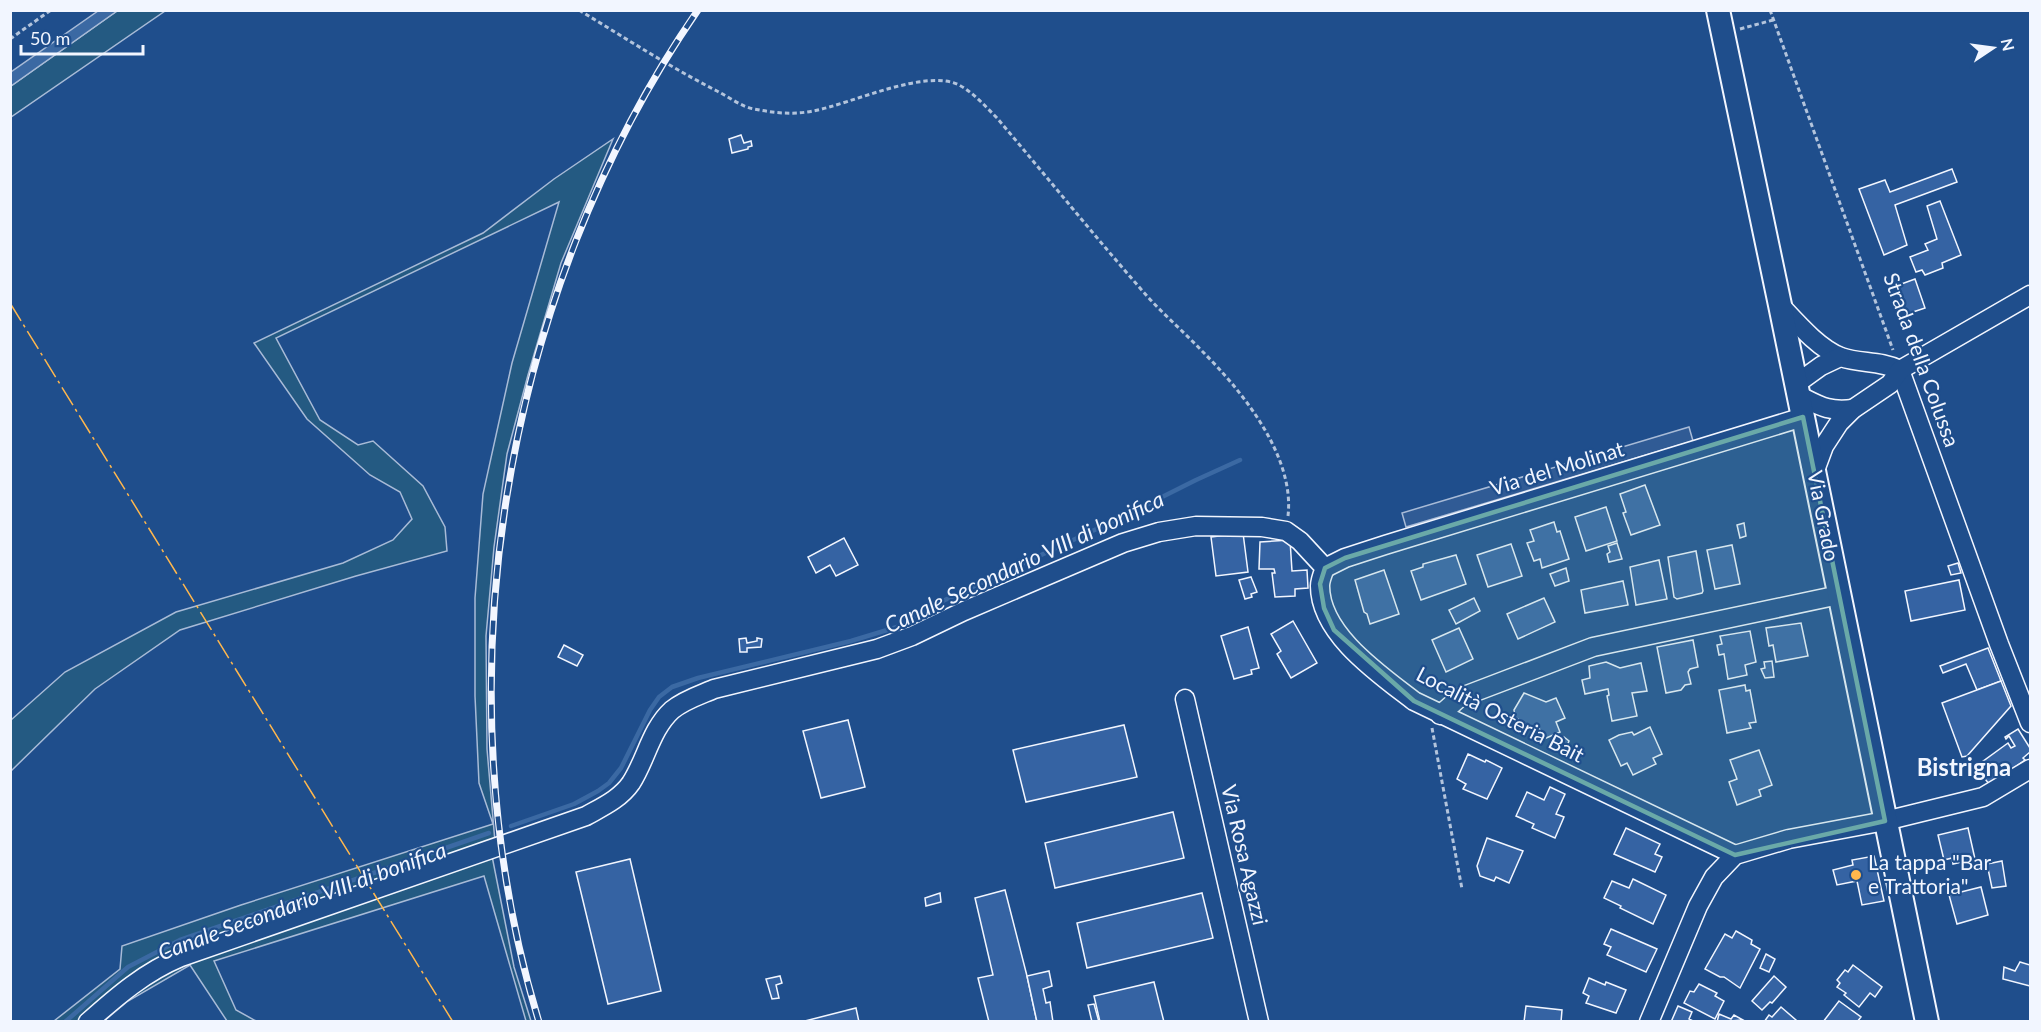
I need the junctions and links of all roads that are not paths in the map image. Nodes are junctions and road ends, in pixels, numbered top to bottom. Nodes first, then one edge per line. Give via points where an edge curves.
1 (1718, 10) edge
2 (2031, 295) edge
3 (1780, 306) junction
4 (1840, 357) junction
5 (1900, 370) junction
6 (1799, 399) junction
7 (1853, 409) junction
8 (1814, 473) junction
9 (1325, 568) junction
10 (1839, 595) junction
11 (1185, 699) dead end
12 (1438, 714) junction
13 (2031, 723) edge
14 (2031, 769) edge
15 (1885, 821) junction
16 (1734, 855) junction
17 (88, 1022) edge
18 (1259, 1022) edge
19 (1649, 1022) edge
20 (1927, 1022) edge

1 - 3 main road, Via Grado
2 - 5 street
3 - 4 street via 1810,336
3 - 6 main road, Via Grado
4 - 5 street via 1888,364
4 - 6 street, Via del Molinat via 1821,366
5 - 7 street via 1890,384
5 - 13 street, Strada della Colussa
6 - 7 street via 1835,411
6 - 8 main road, Via Grado
6 - 9 street, Via del Molinat
7 - 8 street via 1824,446
8 - 10 main road, Via Grado
9 - 12 street, Località Osteria Bait via 1320,584 1324,608 1334,630 1379,674 1413,701
9 - 17 street via 1286,531 1196,526 1159,532 1123,543 877,649 714,689 672,710 659,725 630,784 612,802 586,816 157,967
10 - 12 street via 1593,647 1460,698
10 - 15 main road, Via Grado
11 - 18 street, Via Rosa Agazzi
12 - 16 street, Località Osteria Bait
14 - 15 street via 1983,796
15 - 16 street via 1790,839
15 - 20 main road, Via Grado
16 - 19 street via 1714,877 1698,906

